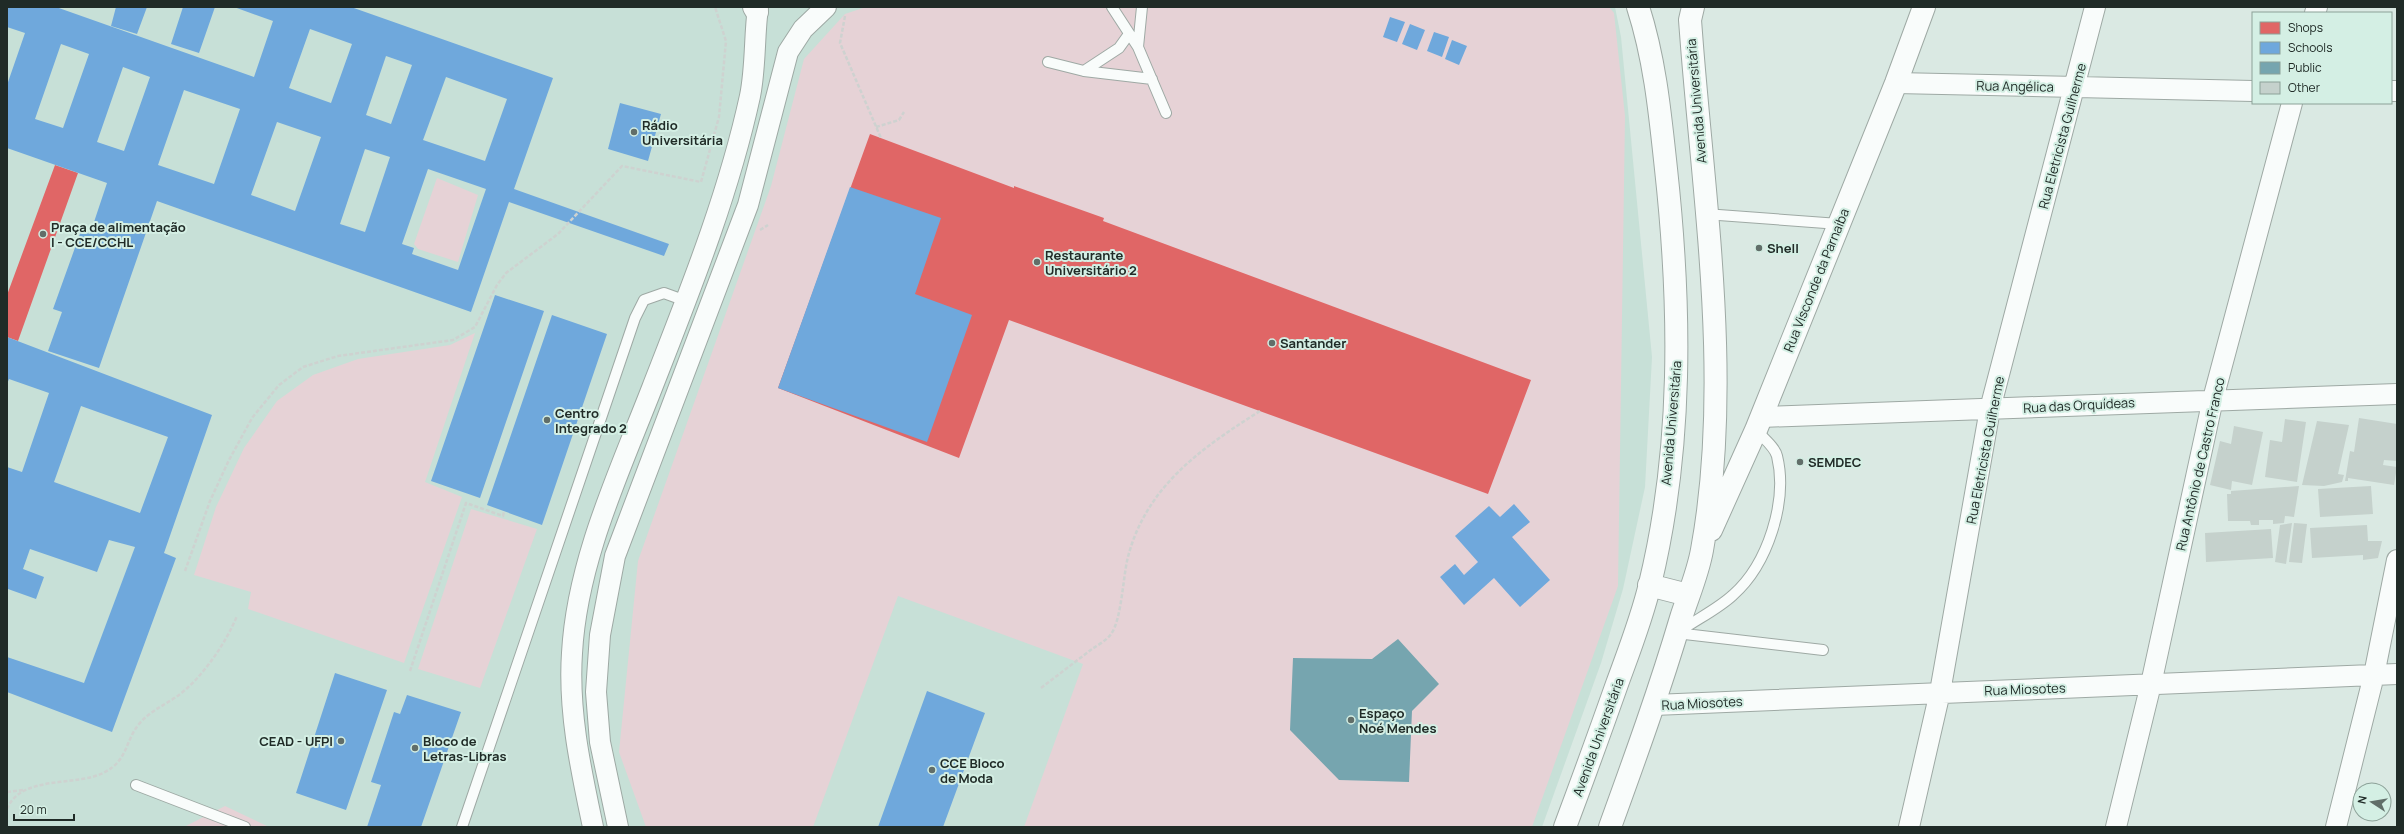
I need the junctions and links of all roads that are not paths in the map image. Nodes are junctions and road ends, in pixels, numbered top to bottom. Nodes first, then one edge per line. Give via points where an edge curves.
1 (1112, 7) edge
2 (1142, 7) edge
3 (1638, 7) edge
4 (1693, 7) edge
5 (1924, 7) edge
6 (2095, 7) edge
7 (756, 9) edge
8 (834, 9) edge
9 (1129, 34) junction
10 (1138, 48) junction
11 (1048, 62) dead end
12 (1084, 71) junction
13 (1152, 79) junction
14 (1896, 83) junction
15 (2075, 88) junction
16 (2252, 91) edge
17 (2292, 104) edge
18 (1166, 113) dead end
19 (1670, 201) junction
20 (1705, 207) junction
21 (1839, 224) junction
22 (686, 301) junction
23 (2397, 394) edge
24 (2213, 399) junction
25 (1990, 409) junction
26 (1758, 423) junction
27 (1702, 551) junction
28 (2397, 560) edge
29 (1649, 585) junction
30 (1688, 595) junction
31 (1676, 633) junction
32 (1823, 650) dead end
33 (2397, 674) edge
34 (2374, 675) junction
35 (2151, 684) junction
36 (1940, 692) junction
37 (1654, 705) junction
38 (136, 785) dead end
39 (245, 827) edge
40 (462, 827) edge
41 (593, 827) edge
42 (618, 827) edge
43 (1566, 827) edge
44 (1610, 827) edge
45 (1909, 827) edge
46 (2116, 827) edge
47 (2336, 827) edge

1 - 9 lane
2 - 10 lane
3 - 19 main road, Avenida Universitária via 1648,39 1657,86
4 - 20 main road, Avenida Universitária via 1690,20
5 - 14 main road, Rua Visconde da Parnaíba
6 - 15 street, Rua Eletricista Guilherme
7 - 22 street via 757,52 750,96 710,237
8 - 42 street via 803,29 788,52 748,205 615,556 600,635 596,692 600,742
9 - 10 lane
9 - 12 lane via 1119,48
10 - 13 lane
11 - 12 lane
12 - 13 lane
13 - 18 lane
14 - 15 street, Rua Angélica
14 - 21 main road, Rua Visconde da Parnaíba
15 - 16 street, Rua Angélica
15 - 25 street, Rua Eletricista Guilherme
17 - 24 street, Rua Antônio de Castro Franco
19 - 20 main road
19 - 29 main road, Avenida Universitária via 1677,324 1677,385 1662,518
20 - 21 lane
20 - 27 main road, Avenida Universitária via 1714,319 1714,412
21 - 26 main road, Rua Visconde da Parnaíba
22 - 40 lane via 664,293 644,300 635,318
22 - 41 street via 595,540 578,606 572,652 571,695 582,774
23 - 24 street, Rua das Orquídeas
24 - 25 street, Rua das Orquídeas
24 - 35 street, Rua Antônio de Castro Franco
25 - 26 street, Rua das Orquídeas
25 - 36 street, Rua Eletricista Guilherme
26 - 27 main road, Rua Visconde da Parnaíba
26 - 31 lane via 1777,454 1779,481 1776,521 1757,567 1733,595
27 - 30 main road, Avenida Universitária
28 - 34 street
29 - 30 main road
29 - 43 main road, Avenida Universitária via 1628,653
30 - 31 main road, Avenida Universitária
31 - 32 lane
31 - 37 main road, Avenida Universitária
33 - 34 street, Rua Miosotes
34 - 35 street, Rua Miosotes
34 - 47 street
35 - 36 street, Rua Miosotes
35 - 46 street, Rua Antônio de Castro Franco
36 - 37 street, Rua Miosotes
36 - 45 street, Rua Eletricista Guilherme
37 - 44 main road, Avenida Universitária
38 - 39 lane

